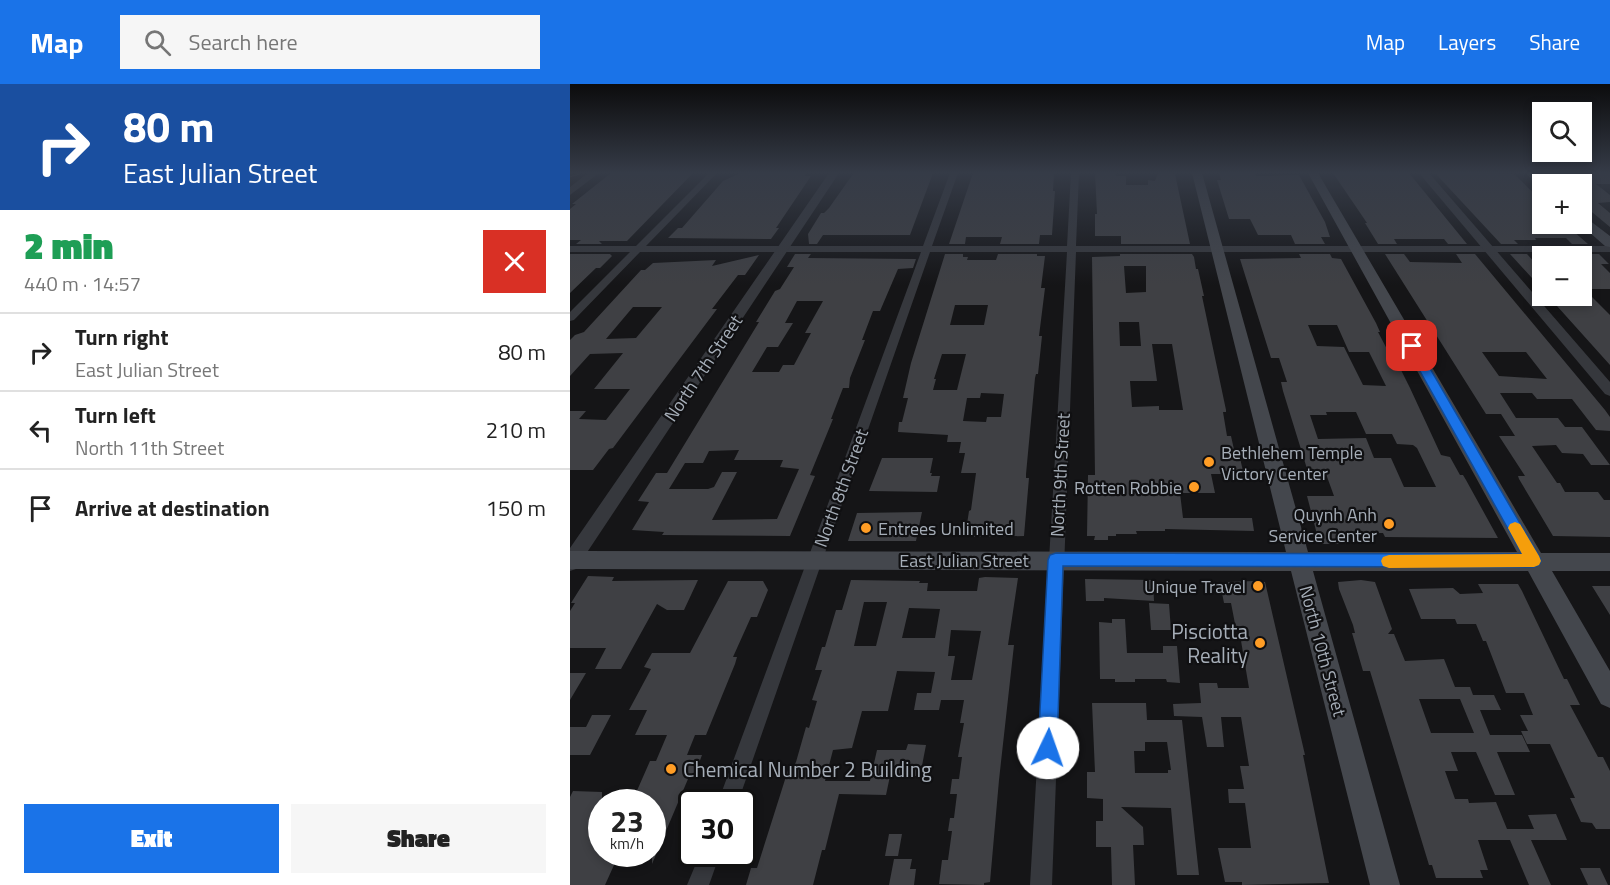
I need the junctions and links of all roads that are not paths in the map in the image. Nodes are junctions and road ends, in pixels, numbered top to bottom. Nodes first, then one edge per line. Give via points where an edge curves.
1 (676, 210) edge
2 (809, 210) edge
3 (941, 210) edge
4 (1073, 210) edge
5 (1206, 210) edge
6 (1334, 210) edge
7 (1456, 210) edge
8 (1592, 227) edge
9 (1610, 243) edge
10 (927, 248) junction
11 (1071, 248) junction
12 (1216, 248) junction
13 (1356, 248) junction
14 (570, 249) edge
15 (638, 249) junction
16 (783, 249) junction
17 (1489, 249) junction
18 (1610, 249) edge
19 (570, 318) edge
20 (1610, 391) edge
21 (1056, 560) junction
22 (1299, 560) junction
23 (571, 561) edge
24 (815, 561) junction
25 (1534, 561) junction
26 (1610, 562) edge
27 (1610, 695) edge
28 (733, 789) edge
29 (705, 867) edge
30 (698, 885) edge
31 (1041, 885) edge
32 (1385, 885) edge

1 - 15 street
2 - 16 street, North 7th Street
3 - 10 street, North 8th Street
4 - 11 street, North 9th Street
5 - 12 main road, North 10th Street
6 - 13 main road
7 - 17 street
8 - 9 main road
10 - 11 street
10 - 16 street
10 - 24 street, North 8th Street
11 - 12 street
11 - 21 street, North 9th Street
12 - 13 street
12 - 22 main road, North 10th Street
13 - 17 street
13 - 25 main road
14 - 15 street
15 - 16 street
15 - 19 street
16 - 23 street, North 7th Street
17 - 18 street
17 - 20 street
21 - 22 main road, East Julian Street
21 - 24 main road, East Julian Street
21 - 31 street, North 9th Street
22 - 25 main road, East Julian Street
22 - 32 main road, North 10th Street
23 - 24 main road, East Julian Street
24 - 28 street, North 8th Street
25 - 26 main road, East Julian Street
25 - 27 main road
29 - 30 street

